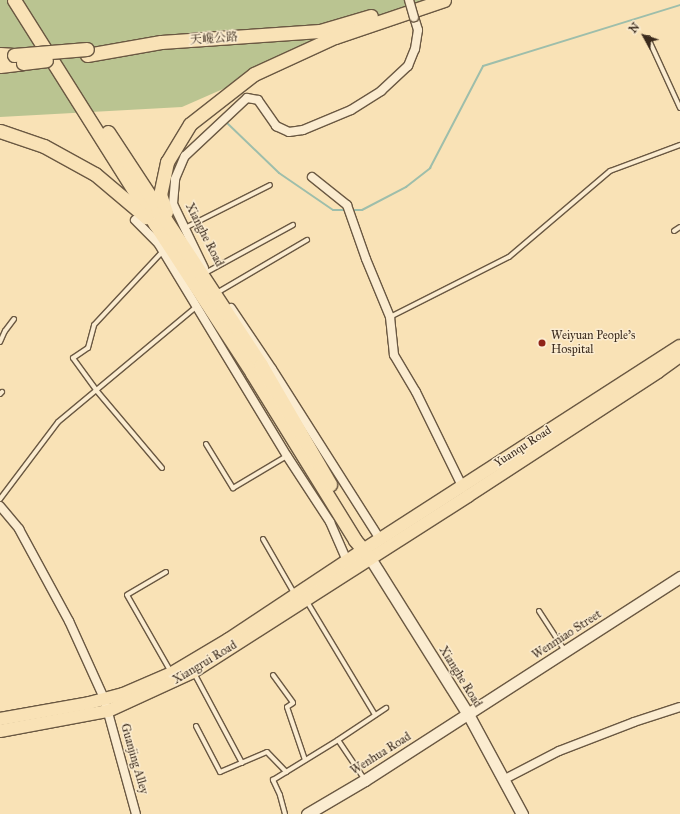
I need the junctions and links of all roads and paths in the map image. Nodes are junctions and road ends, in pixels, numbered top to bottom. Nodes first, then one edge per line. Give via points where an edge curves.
1 (14, 0) edge
2 (22, 0) edge
3 (409, 0) edge
4 (426, 0) edge
5 (444, 0) edge
6 (648, 38) dead end
7 (0, 54) edge
8 (18, 59) junction
9 (0, 66) edge
10 (680, 108) edge
11 (0, 132) edge
12 (680, 145) edge
13 (312, 177) dead end
14 (270, 185) dead end
15 (135, 220) dead end
16 (155, 224) junction
17 (293, 225) dead end
18 (680, 227) edge
19 (674, 231) dead end
20 (180, 232) junction
21 (308, 240) dead end
22 (163, 251) junction
23 (207, 272) junction
24 (220, 291) junction
25 (196, 307) junction
26 (390, 317) junction
27 (14, 319) dead end
28 (0, 342) edge
29 (680, 346) edge
30 (680, 356) edge
31 (97, 391) junction
32 (206, 444) dead end
33 (287, 456) junction
34 (162, 468) dead end
35 (462, 486) junction
36 (0, 499) edge
37 (0, 506) edge
38 (263, 539) dead end
39 (380, 539) junction
40 (368, 553) junction
41 (347, 560) junction
42 (166, 572) dead end
43 (680, 577) edge
44 (301, 597) junction
45 (539, 611) dead end
46 (565, 651) junction
47 (194, 672) junction
48 (172, 673) junction
49 (273, 675) dead end
50 (104, 698) junction
51 (680, 707) edge
52 (386, 708) dead end
53 (108, 711) junction
54 (468, 714) junction
55 (375, 715) junction
56 (0, 719) edge
57 (196, 726) dead end
58 (0, 731) edge
59 (338, 740) junction
60 (305, 760) junction
61 (242, 763) junction
62 (286, 772) junction
63 (365, 780) junction
64 (503, 780) junction
65 (136, 814) edge
66 (285, 814) edge
67 (307, 814) edge
68 (522, 814) edge

1 - 16 highway
2 - 20 highway
3 - 20 street, Xianghe Road, bridge via 418,30 415,49 408,66 381,92 351,110 296,132 289,132 276,126 255,98 247,98 185,156 174,179 173,204
4 - 8 highway, 天巉公路, bridge via 320,31 161,42
5 - 20 highway via 335,37 254,74 190,124 167,162 160,195
6 - 10 lane
7 - 8 highway
8 - 9 highway
11 - 16 highway via 44,146 95,174
12 - 26 lane via 610,171 509,257
13 - 26 street via 347,205
14 - 20 lane
15 - 22 street
16 - 40 highway via 252,373 354,540
17 - 23 lane
18 - 19 lane
20 - 23 street, Xianghe Road
20 - 40 highway via 261,365 361,536
21 - 24 lane
22 - 25 street
22 - 31 lane via 94,325 88,348 74,358
23 - 24 street, Xianghe Road
24 - 39 street, Xianghe Road
25 - 31 lane
25 - 33 street
26 - 35 street via 394,355 416,392
27 - 28 lane
29 - 35 main road, Yuanqu Road
30 - 40 main road, Yuanqu Road
31 - 34 lane
31 - 36 lane via 58,422
32 - 33 lane via 233,488
33 - 41 street via 330,522
35 - 39 main road, Yuanqu Road
37 - 50 street, Guanjing Alley via 19,529 66,615
38 - 44 lane
39 - 40 main road, Yuanqu Road
40 - 41 main road, Xiangrui Road
40 - 44 main road, Xiangrui Road
40 - 54 main road, Xianghe Road
41 - 44 main road, Xiangrui Road
42 - 48 lane via 127,595
43 - 46 main road, Wenmiao Street
44 - 47 main road, Xiangrui Road
44 - 48 main road, Xiangrui Road
44 - 55 lane
45 - 46 lane
46 - 54 main road, Wenmiao Street
47 - 53 main road, Xiangrui Road
47 - 61 lane
48 - 50 main road, Xiangrui Road via 123,694
49 - 60 lane via 293,702 287,708
50 - 53 street, Guanjing Alley
50 - 56 main road, Xiangrui Road
51 - 64 street via 559,751
52 - 55 lane
53 - 58 main road, Xiangrui Road
53 - 65 street, Guanjing Alley
54 - 63 main road, Wenhua Road
54 - 64 main road, Xianghe Road
55 - 59 lane
57 - 61 lane via 220,772
59 - 60 lane
59 - 63 lane
60 - 62 lane
61 - 62 lane via 267,752
62 - 66 lane via 273,780
63 - 67 main road, Wenhua Road
64 - 68 main road, Xianghe Road

